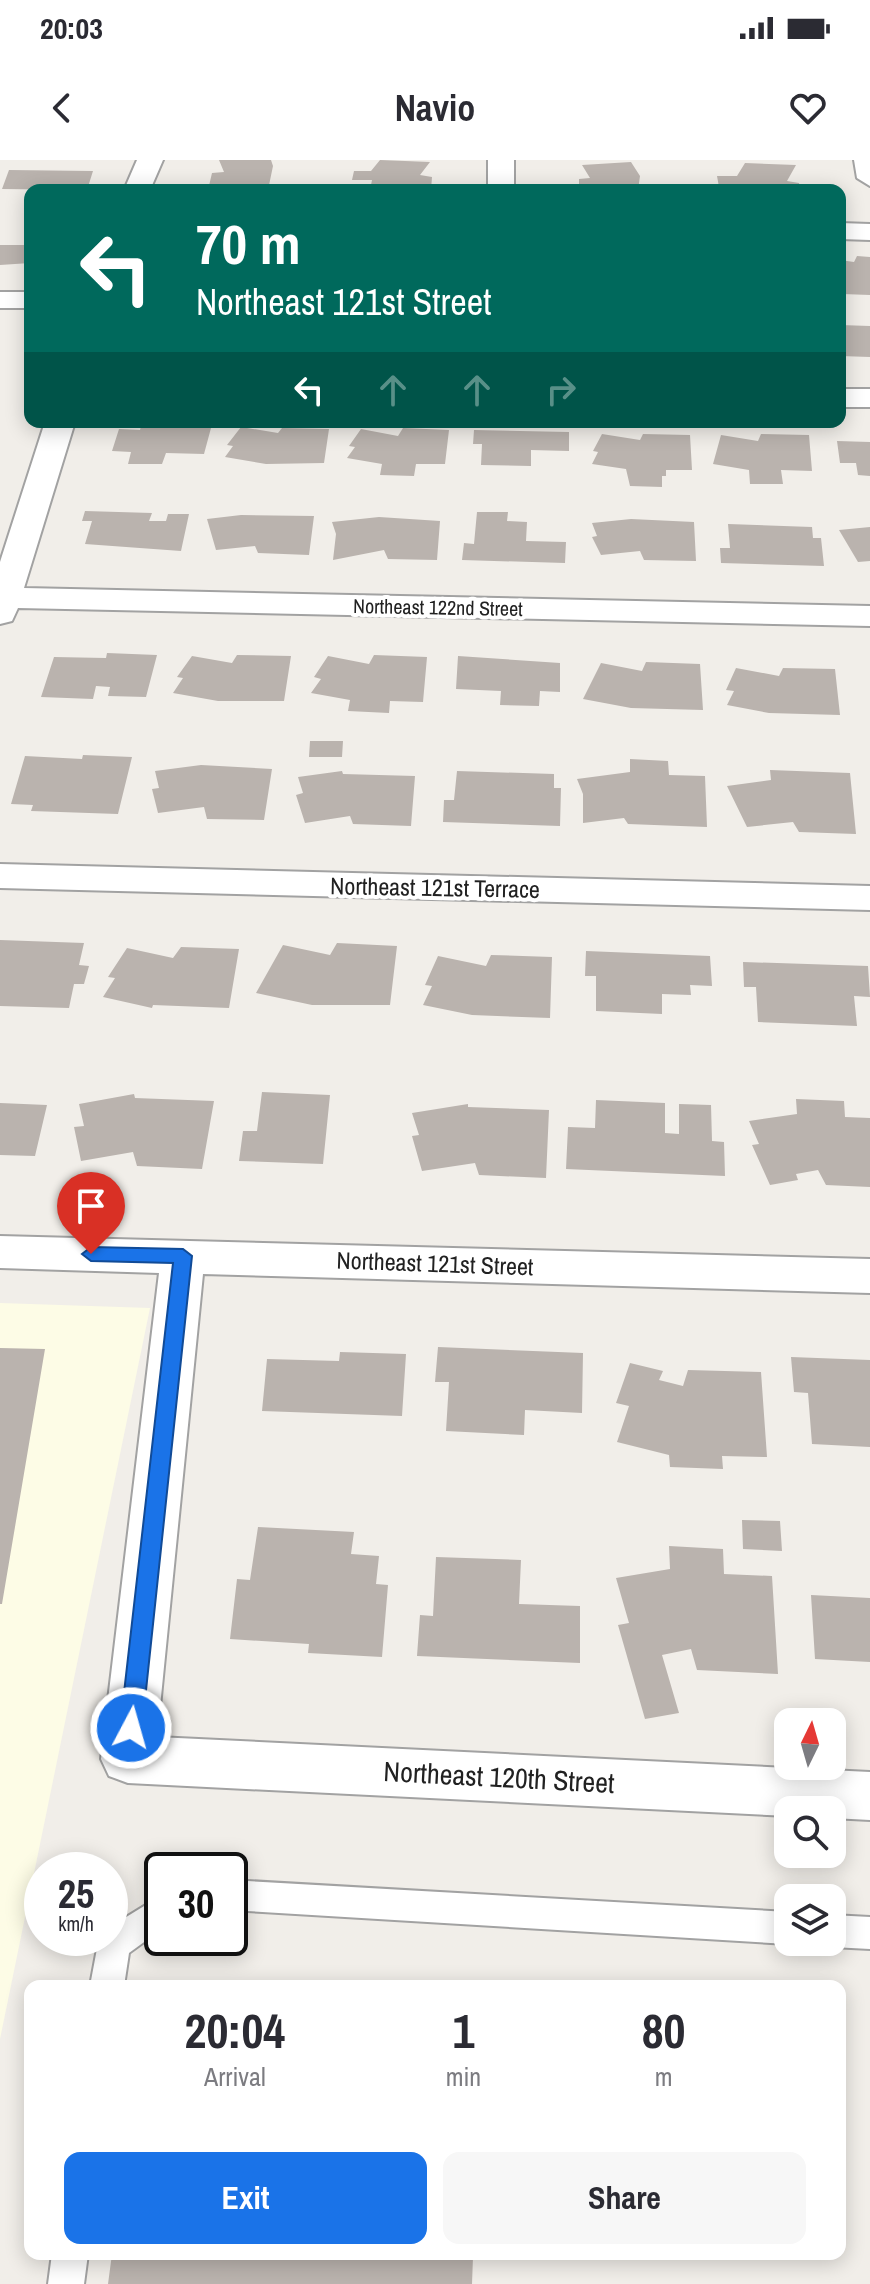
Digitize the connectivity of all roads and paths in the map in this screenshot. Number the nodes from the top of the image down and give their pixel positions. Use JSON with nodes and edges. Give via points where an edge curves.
{"nodes":[{"id":1,"x":150,"y":160,"type":"edge"},
{"id":2,"x":501,"y":160,"type":"edge"},
{"id":3,"x":867,"y":160,"type":"edge"},
{"id":4,"x":870,"y":178,"type":"edge"},
{"id":5,"x":140,"y":184,"type":"edge"},
{"id":6,"x":501,"y":184,"type":"edge"},
{"id":7,"x":846,"y":231,"type":"edge"},
{"id":8,"x":870,"y":232,"type":"edge"},
{"id":9,"x":0,"y":300,"type":"edge"},
{"id":10,"x":24,"y":300,"type":"edge"},
{"id":11,"x":846,"y":398,"type":"edge"},
{"id":12,"x":870,"y":398,"type":"edge"},
{"id":13,"x":58,"y":428,"type":"edge"},
{"id":14,"x":3,"y":606,"type":"edge"},
{"id":15,"x":870,"y":616,"type":"edge"},
{"id":16,"x":0,"y":876,"type":"edge"},
{"id":17,"x":870,"y":898,"type":"edge"},
{"id":18,"x":0,"y":1252,"type":"edge"},
{"id":19,"x":183,"y":1256,"type":"junction"},
{"id":20,"x":870,"y":1276,"type":"edge"},
{"id":21,"x":870,"y":1796,"type":"edge"},
{"id":22,"x":248,"y":1896,"type":"edge"},
{"id":23,"x":144,"y":1922,"type":"edge"},
{"id":24,"x":774,"y":1927,"type":"edge"},
{"id":25,"x":846,"y":1932,"type":"edge"},
{"id":26,"x":870,"y":1933,"type":"edge"},
{"id":27,"x":108,"y":1980,"type":"edge"},
{"id":28,"x":69,"y":2260,"type":"edge"},
{"id":29,"x":66,"y":2284,"type":"edge"}],
"edges":[{"from":1,"to":5,"type":"street"},
{"from":2,"to":6,"type":"street"},
{"from":3,"to":4,"type":"street"},
{"from":7,"to":8,"type":"street"},
{"from":9,"to":10,"type":"street"},
{"from":11,"to":12,"type":"street"},
{"from":13,"to":14,"type":"street"},
{"from":14,"to":15,"type":"street","name":"Northeast 122nd Street"},
{"from":16,"to":17,"type":"street","name":"Northeast 121st Terrace"},
{"from":18,"to":19,"type":"street","name":"Northeast 121st Street"},
{"from":19,"to":20,"type":"street","name":"Northeast 121st Street"},
{"from":19,"to":21,"type":"street","name":"Northeast 120th Street","via":[[128,1759]]},
{"from":22,"to":24,"type":"lane"},
{"from":23,"to":27,"type":"lane","via":[[113,1944]]},
{"from":25,"to":26,"type":"lane"},
{"from":28,"to":29,"type":"lane"}]}
